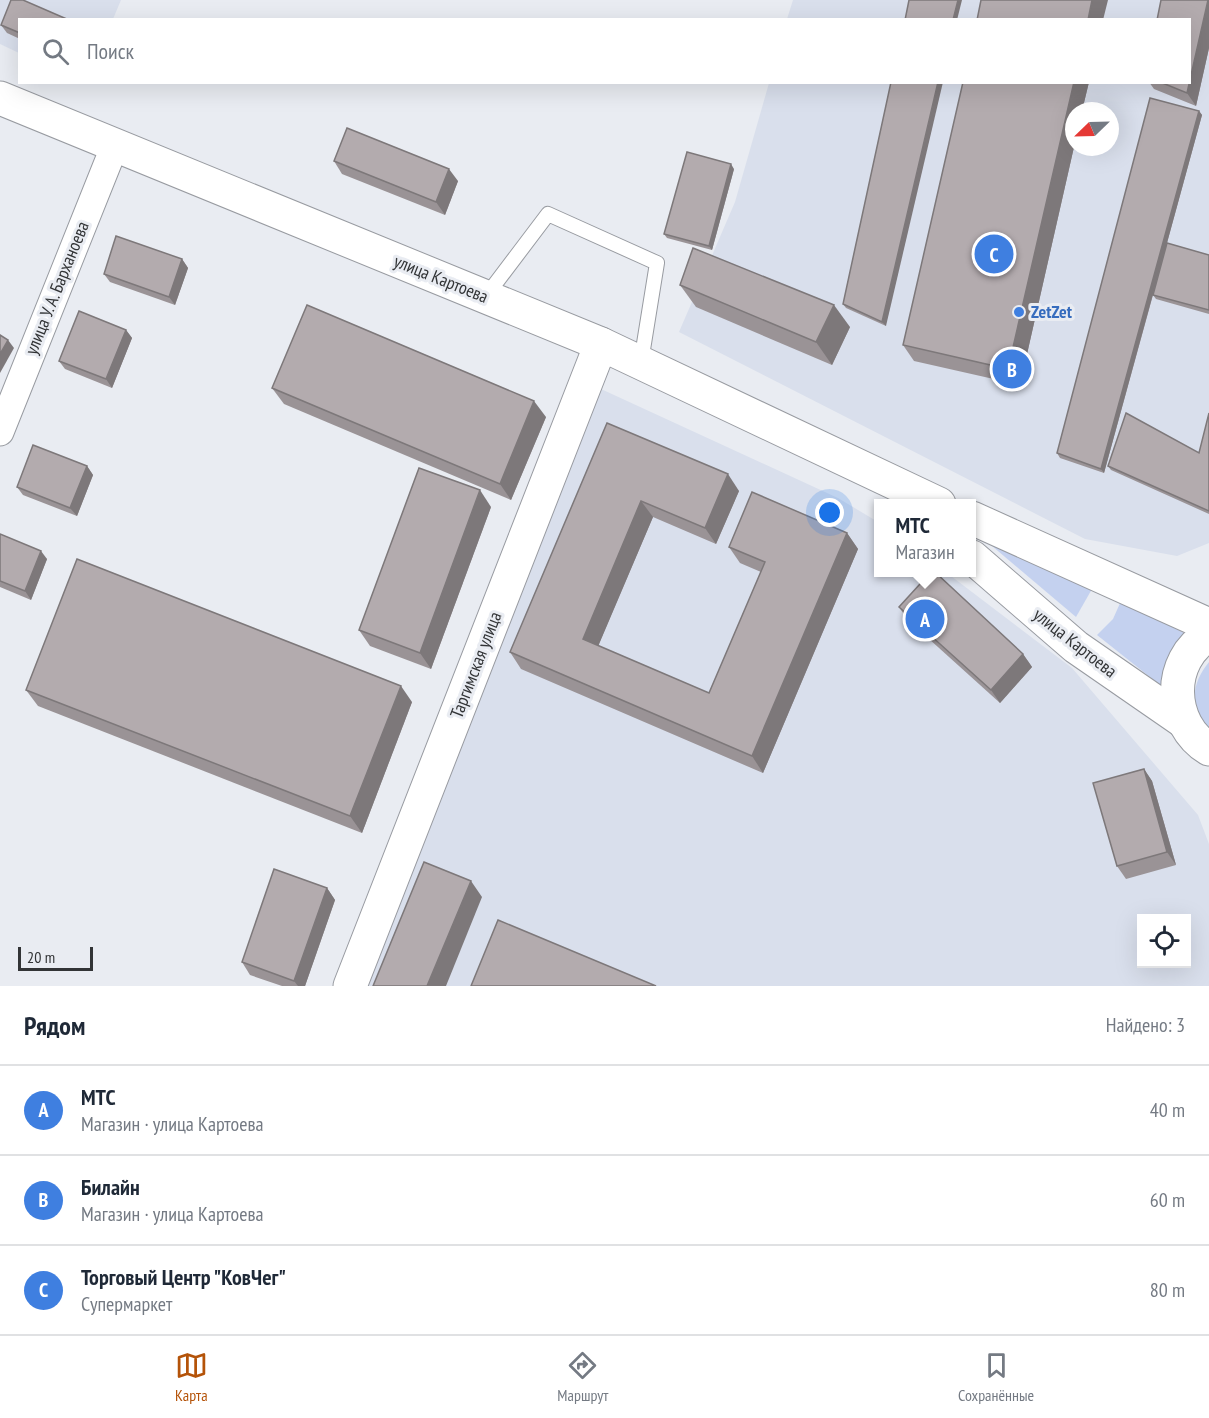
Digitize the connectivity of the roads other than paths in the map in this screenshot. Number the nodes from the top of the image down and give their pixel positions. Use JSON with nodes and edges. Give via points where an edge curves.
{"nodes":[{"id":1,"x":0,"y":98,"type":"edge"},
{"id":2,"x":115,"y":145,"type":"junction"},
{"id":3,"x":485,"y":297,"type":"junction"},
{"id":4,"x":601,"y":344,"type":"junction"},
{"id":5,"x":642,"y":362,"type":"junction"},
{"id":6,"x":0,"y":432,"type":"edge"},
{"id":7,"x":875,"y":474,"type":"junction"},
{"id":8,"x":903,"y":499,"type":"edge"},
{"id":9,"x":928,"y":499,"type":"edge"},
{"id":10,"x":976,"y":520,"type":"edge"},
{"id":11,"x":976,"y":561,"type":"edge"},
{"id":12,"x":1209,"y":625,"type":"edge"},
{"id":13,"x":1209,"y":635,"type":"edge"},
{"id":14,"x":1200,"y":744,"type":"edge"},
{"id":15,"x":350,"y":986,"type":"edge"}],
"edges":[{"from":1,"to":2,"type":"main road","name":"улица Картоева"},
{"from":2,"to":3,"type":"main road","name":"улица Картоева"},
{"from":2,"to":6,"type":"street","name":"улица У. А. Барханоева"},
{"from":3,"to":4,"type":"main road","name":"улица Картоева"},
{"from":3,"to":5,"type":"lane","via":[[548,214],[657,263]]},
{"from":4,"to":5,"type":"main road","name":"улица Картоева"},
{"from":4,"to":15,"type":"main road","name":"Таргимская улица"},
{"from":5,"to":7,"type":"main road","name":"улица Картоева"},
{"from":7,"to":8,"type":"main road","name":"улица Картоева"},
{"from":7,"to":9,"type":"main road","name":"улица Картоева"},
{"from":10,"to":12,"type":"main road"},
{"from":11,"to":14,"type":"main road","name":"улица Картоева","via":[[1076,647]]},
{"from":13,"to":14,"type":"main road","via":[[1190,652],[1177,686],[1178,704]]}]}
